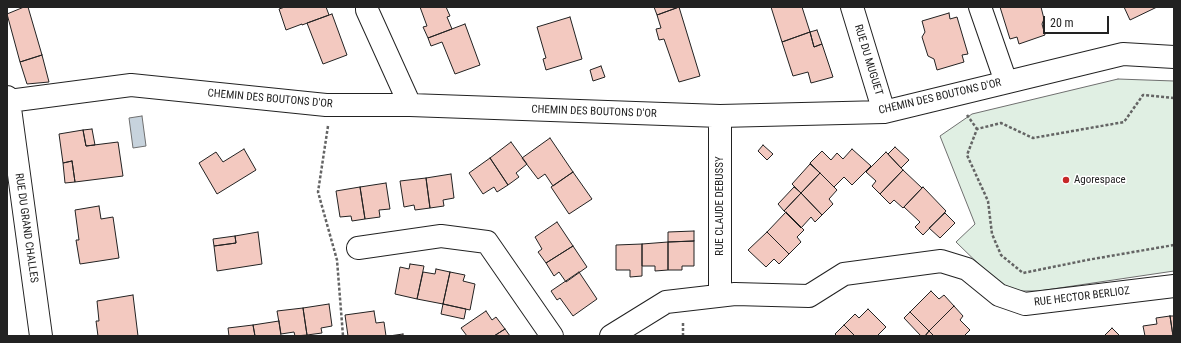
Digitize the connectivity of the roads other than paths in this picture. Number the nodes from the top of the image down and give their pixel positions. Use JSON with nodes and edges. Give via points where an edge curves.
{"nodes":[{"id":1,"x":367,"y":7,"type":"edge"},
{"id":2,"x":852,"y":7,"type":"edge"},
{"id":3,"x":980,"y":7,"type":"edge"},
{"id":4,"x":1174,"y":57,"type":"edge"},
{"id":5,"x":1006,"y":82,"type":"junction"},
{"id":6,"x":8,"y":99,"type":"edge"},
{"id":7,"x":410,"y":105,"type":"junction"},
{"id":8,"x":884,"y":112,"type":"junction"},
{"id":9,"x":720,"y":116,"type":"junction"},
{"id":10,"x":358,"y":248,"type":"dead end"},
{"id":11,"x":1174,"y":286,"type":"edge"},
{"id":12,"x":720,"y":295,"type":"junction"},
{"id":13,"x":40,"y":336,"type":"edge"},
{"id":14,"x":552,"y":336,"type":"edge"},
{"id":15,"x":611,"y":336,"type":"edge"}],
"edges":[{"from":1,"to":7,"type":"street"},
{"from":2,"to":8,"type":"street","name":"RUE DU MUGUET"},
{"from":3,"to":5,"type":"street"},
{"from":4,"to":5,"type":"street","name":"CHEMIN DES BOUTONS D'OR","via":[[1123,54]]},
{"from":5,"to":8,"type":"street","name":"CHEMIN DES BOUTONS D'OR"},
{"from":6,"to":7,"type":"street","name":"CHEMIN DES BOUTONS D'OR","via":[[131,85],[331,105]]},
{"from":6,"to":13,"type":"street","name":"RUE DU GRAND CHALLES"},
{"from":7,"to":9,"type":"street","name":"CHEMIN DES BOUTONS D'OR"},
{"from":8,"to":9,"type":"street","name":"CHEMIN DES BOUTONS D'OR"},
{"from":9,"to":12,"type":"street","name":"RUE CLAUDE DEBUSSY"},
{"from":10,"to":14,"type":"street","via":[[441,236],[487,242]]},
{"from":11,"to":12,"type":"street","name":"RUE HECTOR BERLIOZ","via":[[1025,304],[999,295],[968,269],[941,261],[844,274],[809,296]]},
{"from":12,"to":15,"type":"street","name":"RUE HECTOR BERLIOZ","via":[[666,302]]}]}
